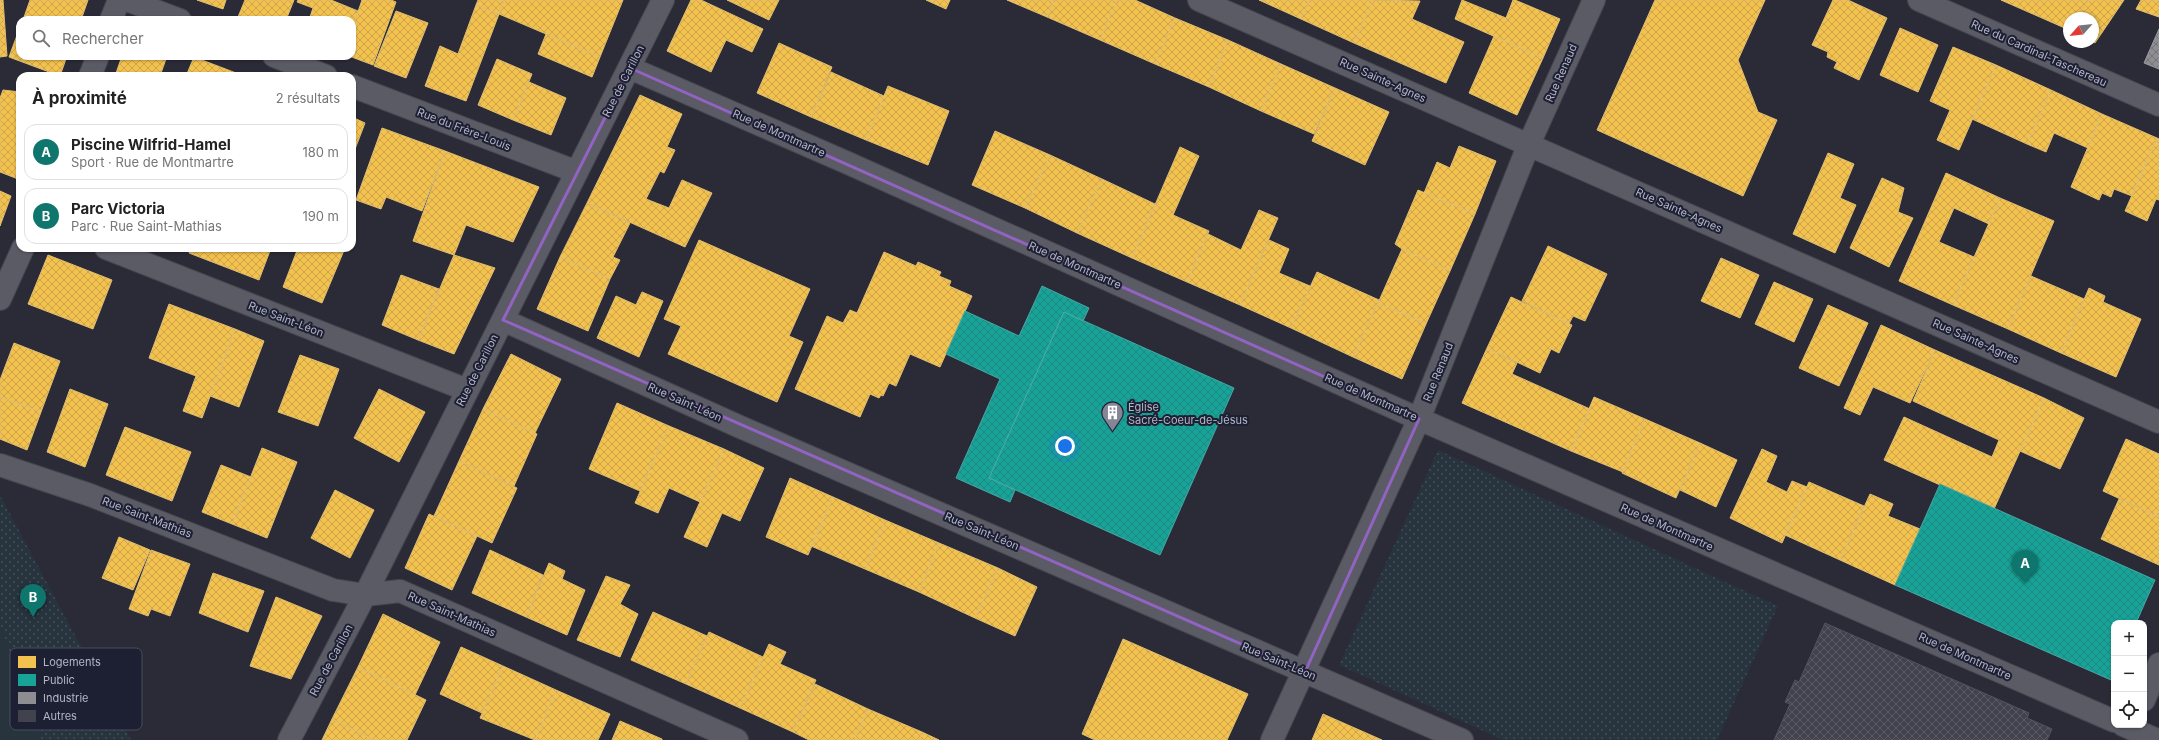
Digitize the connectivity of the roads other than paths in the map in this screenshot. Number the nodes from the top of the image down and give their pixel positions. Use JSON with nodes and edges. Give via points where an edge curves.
{"nodes":[{"id":1,"x":119,"y":0,"type":"edge"},
{"id":2,"x":127,"y":0,"type":"edge"},
{"id":3,"x":663,"y":0,"type":"edge"},
{"id":4,"x":1199,"y":0,"type":"edge"},
{"id":5,"x":1594,"y":0,"type":"edge"},
{"id":6,"x":1919,"y":0,"type":"edge"},
{"id":7,"x":113,"y":16,"type":"edge"},
{"id":8,"x":169,"y":16,"type":"edge"},
{"id":9,"x":96,"y":60,"type":"edge"},
{"id":10,"x":284,"y":60,"type":"edge"},
{"id":11,"x":630,"y":68,"type":"junction"},
{"id":12,"x":92,"y":72,"type":"edge"},
{"id":13,"x":316,"y":72,"type":"edge"},
{"id":14,"x":356,"y":88,"type":"edge"},
{"id":15,"x":2159,"y":105,"type":"edge"},
{"id":16,"x":1529,"y":144,"type":"junction"},
{"id":17,"x":577,"y":172,"type":"junction"},
{"id":18,"x":20,"y":252,"type":"edge"},
{"id":19,"x":116,"y":252,"type":"edge"},
{"id":20,"x":0,"y":299,"type":"edge"},
{"id":21,"x":503,"y":320,"type":"junction"},
{"id":22,"x":467,"y":390,"type":"junction"},
{"id":23,"x":1419,"y":419,"type":"junction"},
{"id":24,"x":2159,"y":422,"type":"edge"},
{"id":25,"x":0,"y":465,"type":"edge"},
{"id":26,"x":365,"y":595,"type":"junction"},
{"id":27,"x":2159,"y":664,"type":"edge"},
{"id":28,"x":1304,"y":672,"type":"junction"},
{"id":29,"x":2147,"y":693,"type":"edge"},
{"id":30,"x":2111,"y":721,"type":"edge"},
{"id":31,"x":2126,"y":728,"type":"edge"},
{"id":32,"x":289,"y":740,"type":"edge"},
{"id":33,"x":737,"y":740,"type":"edge"},
{"id":34,"x":1272,"y":740,"type":"edge"},
{"id":35,"x":1462,"y":740,"type":"edge"},
{"id":36,"x":2157,"y":740,"type":"edge"}],
"edges":[{"from":1,"to":7,"type":"street"},
{"from":2,"to":8,"type":"street"},
{"from":3,"to":11,"type":"street","name":"Rue de Carillon"},
{"from":4,"to":16,"type":"street","name":"Rue Sainte-Agnes"},
{"from":5,"to":16,"type":"street","name":"Rue Renaud"},
{"from":6,"to":15,"type":"street","name":"Rue du Cardinal-Taschereau"},
{"from":9,"to":12,"type":"street"},
{"from":10,"to":13,"type":"street"},
{"from":11,"to":17,"type":"street","name":"Rue de Carillon"},
{"from":11,"to":23,"type":"street","name":"Rue de Montmartre"},
{"from":14,"to":17,"type":"street","name":"Rue du Frère-Louis"},
{"from":16,"to":23,"type":"street","name":"Rue Renaud"},
{"from":16,"to":24,"type":"street","name":"Rue Sainte-Agnes"},
{"from":17,"to":21,"type":"street","name":"Rue de Carillon"},
{"from":18,"to":20,"type":"street"},
{"from":19,"to":22,"type":"street","name":"Rue Saint-Léon"},
{"from":21,"to":22,"type":"street","name":"Rue de Carillon"},
{"from":21,"to":28,"type":"street","name":"Rue Saint-Léon","via":[[738,426]]},
{"from":22,"to":26,"type":"street","name":"Rue de Carillon"},
{"from":23,"to":28,"type":"street","name":"Rue Renaud"},
{"from":23,"to":30,"type":"street","name":"Rue de Montmartre"},
{"from":25,"to":26,"type":"street","name":"Rue Saint-Mathias","via":[[90,495],[332,590]]},
{"from":26,"to":32,"type":"street","name":"Rue de Carillon"},
{"from":26,"to":33,"type":"street","name":"Rue Saint-Mathias","via":[[400,591]]},
{"from":27,"to":29,"type":"street"},
{"from":28,"to":34,"type":"street","name":"Rue Renaud"},
{"from":28,"to":35,"type":"street","name":"Rue Saint-Léon"},
{"from":31,"to":36,"type":"street","name":"Rue de Montmartre"}]}
